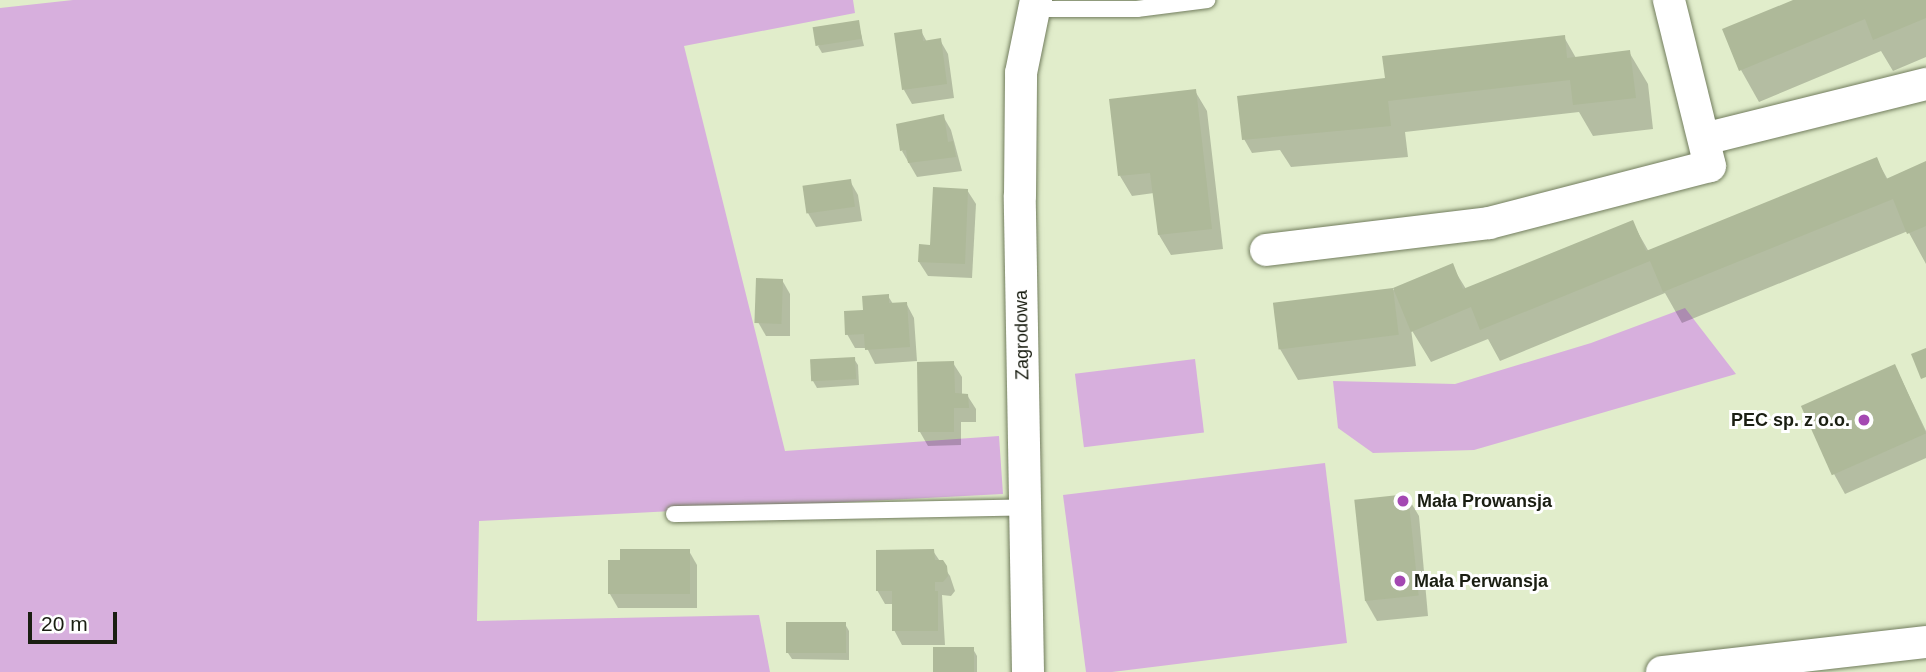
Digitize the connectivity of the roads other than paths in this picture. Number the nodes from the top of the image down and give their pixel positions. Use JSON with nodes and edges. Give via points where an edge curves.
{"nodes":[{"id":1,"x":1207,"y":0,"type":"edge"},
{"id":2,"x":1669,"y":0,"type":"edge"},
{"id":3,"x":1034,"y":5,"type":"edge"},
{"id":4,"x":1926,"y":84,"type":"edge"},
{"id":5,"x":1704,"y":139,"type":"junction"},
{"id":6,"x":1266,"y":250,"type":"dead end"},
{"id":7,"x":1024,"y":507,"type":"junction"},
{"id":8,"x":674,"y":514,"type":"dead end"},
{"id":9,"x":1926,"y":642,"type":"edge"},
{"id":10,"x":1028,"y":672,"type":"edge"},
{"id":11,"x":1662,"y":672,"type":"edge"}],
"edges":[{"from":1,"to":3,"type":"lane","via":[[1136,9]]},
{"from":2,"to":5,"type":"street"},
{"from":3,"to":7,"type":"street","name":"Zagrodowa","via":[[1021,72]]},
{"from":4,"to":5,"type":"street"},
{"from":5,"to":6,"type":"street","via":[[1710,166],[1489,223]]},
{"from":7,"to":8,"type":"lane"},
{"from":7,"to":10,"type":"street","name":"Zagrodowa"},
{"from":9,"to":11,"type":"street"}]}
